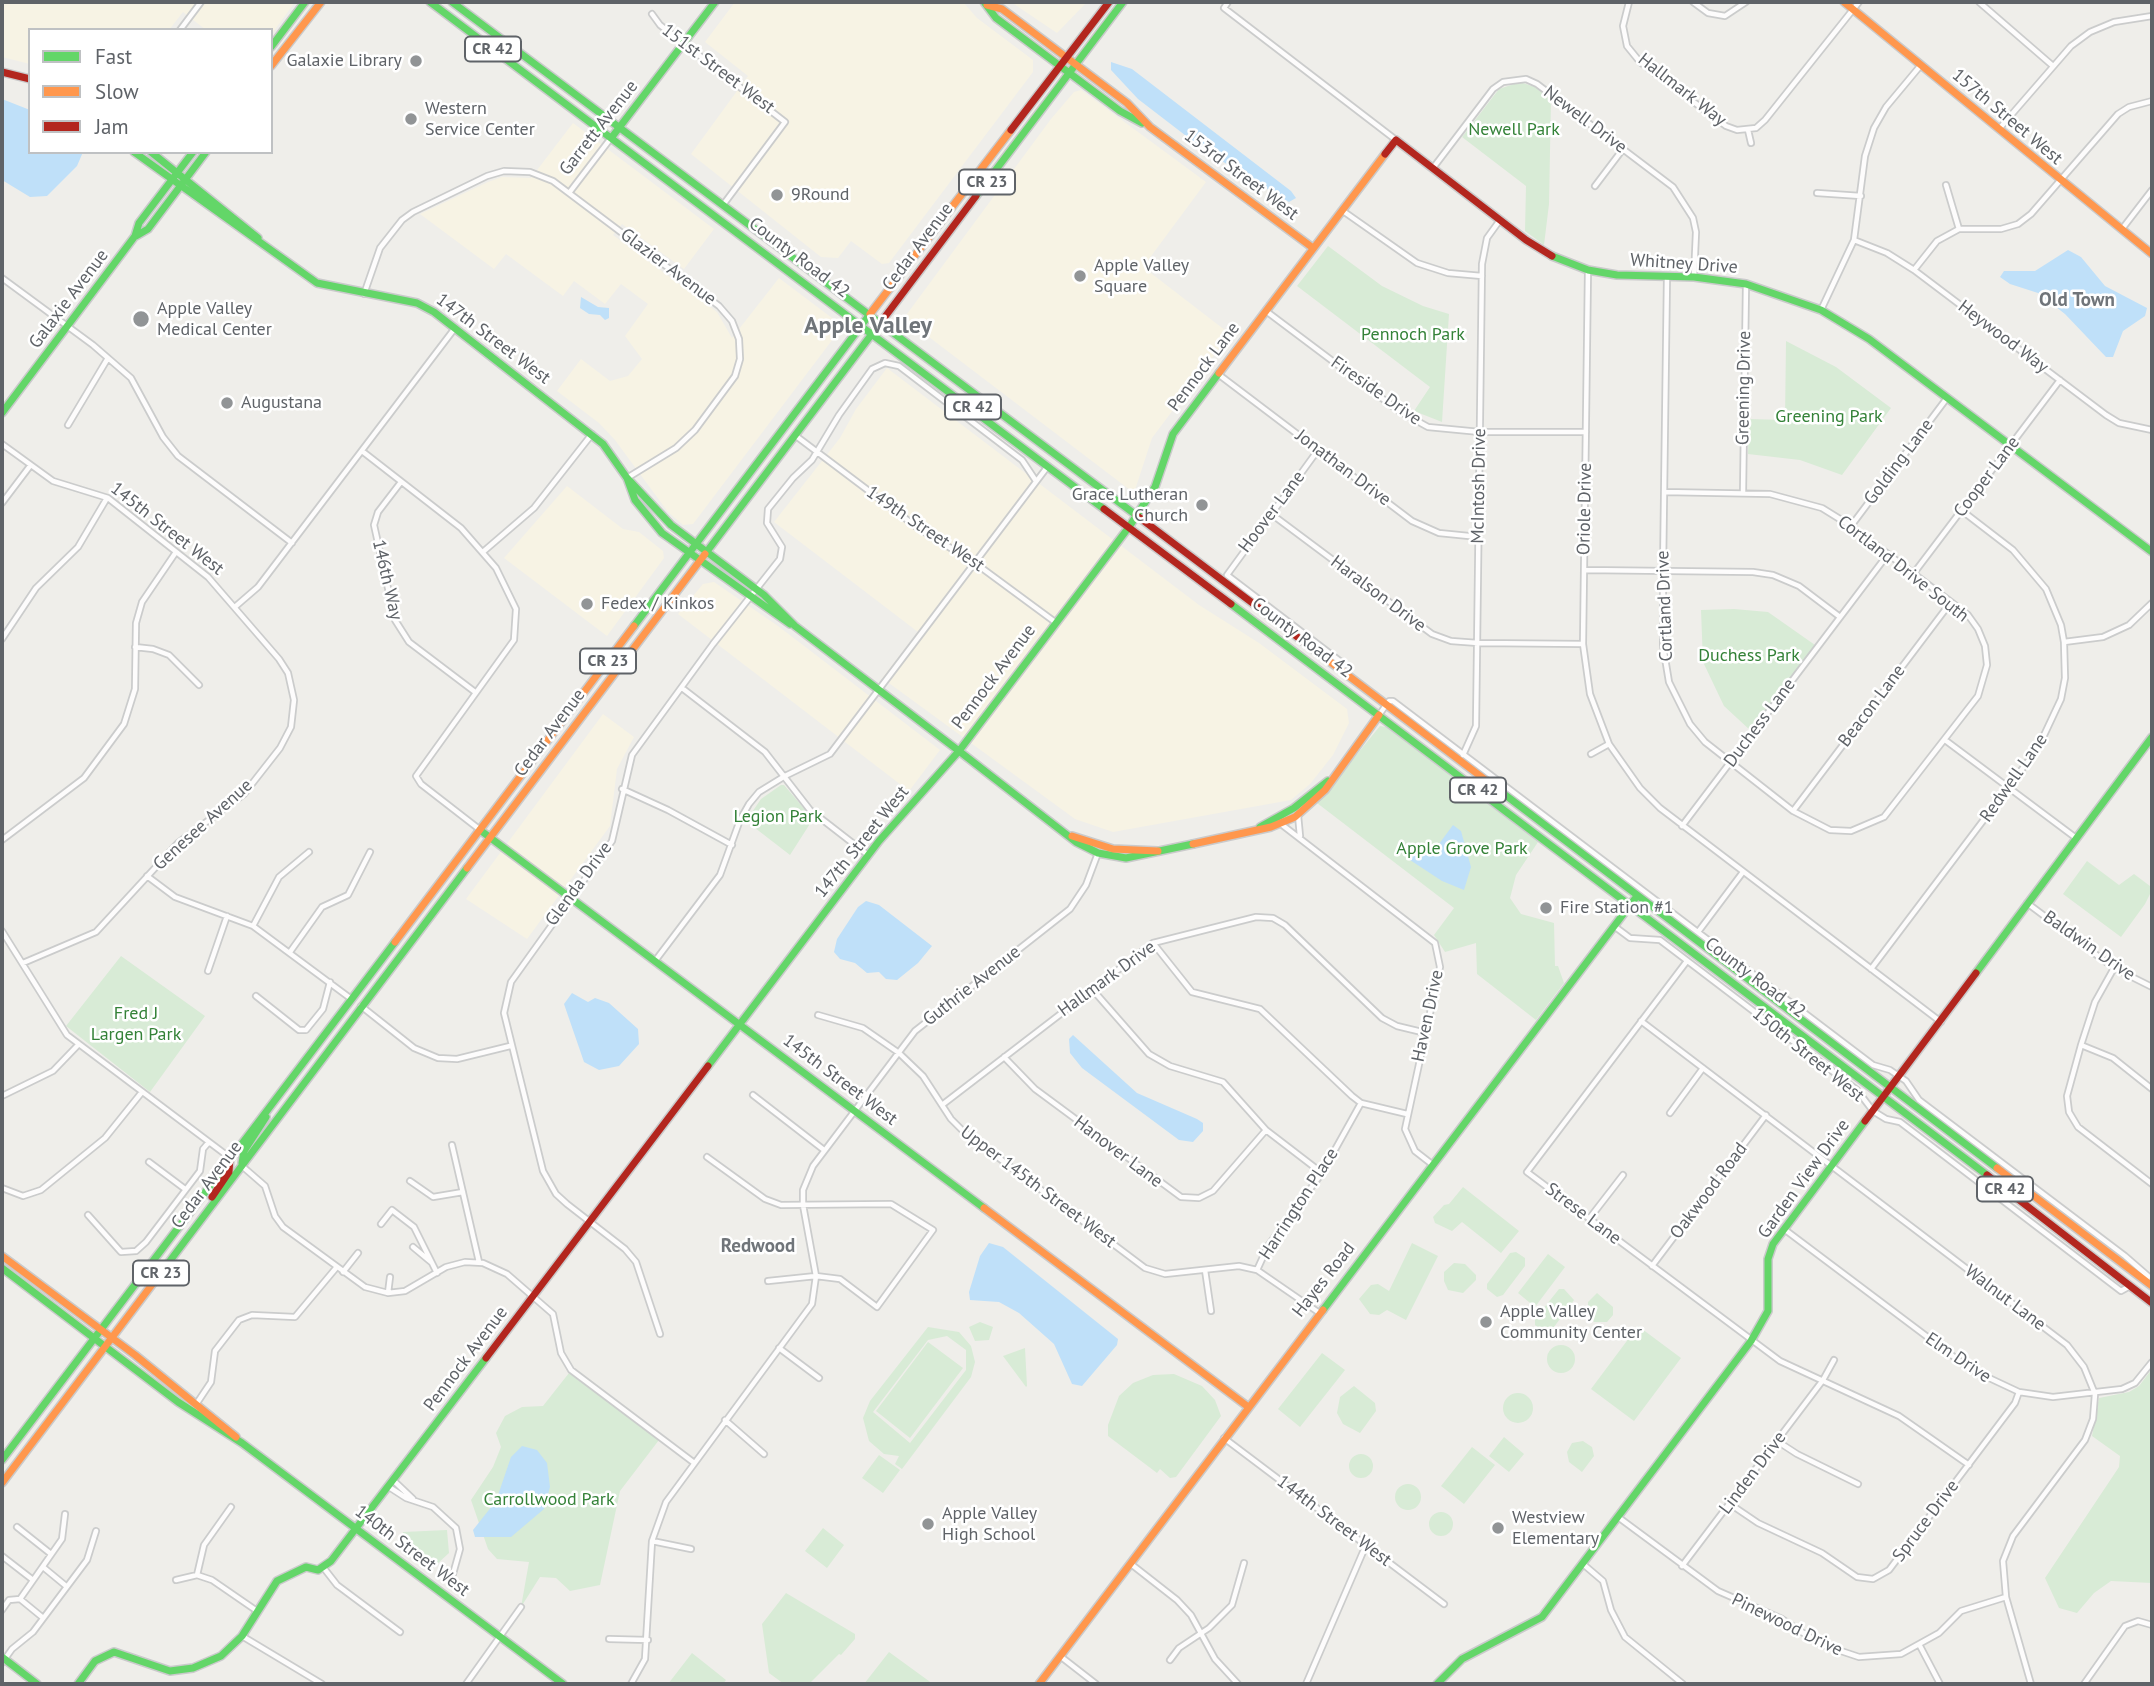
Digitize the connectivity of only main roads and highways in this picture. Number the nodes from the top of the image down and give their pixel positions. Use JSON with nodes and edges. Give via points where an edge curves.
{"nodes":[{"id":1,"x":305,"y":2,"type":"edge"},
{"id":2,"x":321,"y":2,"type":"edge"},
{"id":3,"x":430,"y":2,"type":"edge"},
{"id":4,"x":452,"y":2,"type":"edge"},
{"id":5,"x":716,"y":2,"type":"edge"},
{"id":6,"x":1109,"y":2,"type":"edge"},
{"id":7,"x":1123,"y":2,"type":"edge"},
{"id":8,"x":1844,"y":2,"type":"edge"},
{"id":9,"x":986,"y":3,"type":"edge"},
{"id":10,"x":273,"y":44,"type":"edge"},
{"id":11,"x":1067,"y":58,"type":"junction"},
{"id":12,"x":273,"y":63,"type":"edge"},
{"id":13,"x":1075,"y":64,"type":"junction"},
{"id":14,"x":1060,"y":66,"type":"junction"},
{"id":15,"x":2,"y":72,"type":"edge"},
{"id":16,"x":1069,"y":72,"type":"junction"},
{"id":17,"x":28,"y":78,"type":"edge"},
{"id":18,"x":1150,"y":127,"type":"junction"},
{"id":19,"x":619,"y":128,"type":"junction"},
{"id":20,"x":612,"y":137,"type":"junction"},
{"id":21,"x":1396,"y":139,"type":"joint"},
{"id":22,"x":137,"y":154,"type":"edge"},
{"id":23,"x":154,"y":154,"type":"edge"},
{"id":24,"x":192,"y":154,"type":"edge"},
{"id":25,"x":204,"y":154,"type":"edge"},
{"id":26,"x":178,"y":172,"type":"junction"},
{"id":27,"x":186,"y":178,"type":"junction"},
{"id":28,"x":172,"y":180,"type":"junction"},
{"id":29,"x":180,"y":186,"type":"junction"},
{"id":30,"x":135,"y":236,"type":"junction"},
{"id":31,"x":1313,"y":248,"type":"junction"},
{"id":32,"x":275,"y":254,"type":"junction"},
{"id":33,"x":2152,"y":254,"type":"edge"},
{"id":34,"x":870,"y":314,"type":"junction"},
{"id":35,"x":881,"y":322,"type":"junction"},
{"id":36,"x":862,"y":324,"type":"junction"},
{"id":37,"x":873,"y":333,"type":"junction"},
{"id":38,"x":2,"y":413,"type":"edge"},
{"id":39,"x":627,"y":478,"type":"junction"},
{"id":40,"x":1136,"y":517,"type":"junction"},
{"id":41,"x":1129,"y":527,"type":"junction"},
{"id":42,"x":698,"y":544,"type":"junction"},
{"id":43,"x":708,"y":552,"type":"junction"},
{"id":44,"x":2152,"y":552,"type":"edge"},
{"id":45,"x":690,"y":554,"type":"junction"},
{"id":46,"x":701,"y":562,"type":"junction"},
{"id":47,"x":1055,"y":622,"type":"joint"},
{"id":48,"x":795,"y":626,"type":"junction"},
{"id":49,"x":1379,"y":716,"type":"junction"},
{"id":50,"x":2152,"y":737,"type":"edge"},
{"id":51,"x":959,"y":751,"type":"junction"},
{"id":52,"x":1329,"y":781,"type":"junction"},
{"id":53,"x":1285,"y":819,"type":"junction"},
{"id":54,"x":480,"y":830,"type":"junction"},
{"id":55,"x":1072,"y":836,"type":"junction"},
{"id":56,"x":491,"y":838,"type":"junction"},
{"id":57,"x":1158,"y":851,"type":"junction"},
{"id":58,"x":1637,"y":896,"type":"junction"},
{"id":59,"x":1630,"y":904,"type":"junction"},
{"id":60,"x":817,"y":922,"type":"joint"},
{"id":61,"x":739,"y":1024,"type":"junction"},
{"id":62,"x":1891,"y":1087,"type":"junction"},
{"id":63,"x":1885,"y":1096,"type":"junction"},
{"id":64,"x":275,"y":1098,"type":"junction"},
{"id":65,"x":230,"y":1158,"type":"junction"},
{"id":66,"x":242,"y":1166,"type":"junction"},
{"id":67,"x":206,"y":1213,"type":"junction"},
{"id":68,"x":2,"y":1256,"type":"edge"},
{"id":69,"x":2,"y":1268,"type":"edge"},
{"id":70,"x":2150,"y":1284,"type":"edge"},
{"id":71,"x":2152,"y":1303,"type":"edge"},
{"id":72,"x":100,"y":1328,"type":"junction"},
{"id":73,"x":111,"y":1337,"type":"junction"},
{"id":74,"x":93,"y":1338,"type":"junction"},
{"id":75,"x":105,"y":1346,"type":"junction"},
{"id":76,"x":1247,"y":1406,"type":"junction"},
{"id":77,"x":242,"y":1443,"type":"junction"},
{"id":78,"x":2,"y":1460,"type":"edge"},
{"id":79,"x":2,"y":1483,"type":"edge"},
{"id":80,"x":357,"y":1530,"type":"junction"},
{"id":81,"x":3,"y":1660,"type":"edge"},
{"id":82,"x":37,"y":1684,"type":"edge"},
{"id":83,"x":78,"y":1684,"type":"edge"},
{"id":84,"x":564,"y":1684,"type":"edge"},
{"id":85,"x":1039,"y":1684,"type":"edge"},
{"id":86,"x":1437,"y":1684,"type":"edge"}],
"edges":[{"from":1,"to":10,"type":"main road"},
{"from":2,"to":12,"type":"main road"},
{"from":3,"to":20,"type":"main road","name":"County Road 42","number":"CR 42"},
{"from":4,"to":19,"type":"main road","name":"County Road 42","number":"CR 42"},
{"from":5,"to":19,"type":"main road","name":"Garrett Avenue"},
{"from":6,"to":11,"type":"main road","name":"Cedar Avenue","number":"CR 23"},
{"from":7,"to":13,"type":"main road","name":"Cedar Avenue","number":"CR 23"},
{"from":8,"to":33,"type":"main road","name":"157th Street West"},
{"from":9,"to":11,"type":"main road","name":"153rd Street West","via":[[1002,9]]},
{"from":9,"to":14,"type":"main road","name":"153rd Street West","via":[[996,18]]},
{"from":11,"to":13,"type":"main road","name":"153rd Street West"},
{"from":11,"to":14,"type":"main road","name":"Cedar Avenue","number":"CR 23"},
{"from":13,"to":16,"type":"main road","name":"Cedar Avenue","number":"CR 23"},
{"from":13,"to":18,"type":"main road","name":"153rd Street West","via":[[1127,103]]},
{"from":14,"to":16,"type":"main road","name":"153rd Street West"},
{"from":14,"to":34,"type":"main road","name":"Cedar Avenue","number":"CR 23"},
{"from":15,"to":17,"type":"main road"},
{"from":16,"to":18,"type":"main road","name":"153rd Street West","via":[[1120,111]]},
{"from":16,"to":35,"type":"main road","name":"Cedar Avenue","number":"CR 23"},
{"from":18,"to":31,"type":"main road","name":"153rd Street West"},
{"from":19,"to":20,"type":"main road","name":"Garrett Avenue"},
{"from":19,"to":34,"type":"main road","name":"County Road 42","number":"CR 42"},
{"from":20,"to":36,"type":"main road","name":"County Road 42","number":"CR 42"},
{"from":21,"to":31,"type":"main road","name":"Pennock Lane"},
{"from":21,"to":44,"type":"main road","name":"Whitney Drive","via":[[1555,258],[1588,270],[1746,284],[1821,310],[1869,339]]},
{"from":22,"to":28,"type":"main road","name":"147th Street West"},
{"from":23,"to":26,"type":"main road","name":"147th Street West"},
{"from":24,"to":26,"type":"main road","name":"Galaxie Avenue"},
{"from":25,"to":27,"type":"main road","name":"Galaxie Avenue"},
{"from":26,"to":27,"type":"main road","name":"147th Street West"},
{"from":26,"to":28,"type":"main road","name":"Galaxie Avenue"},
{"from":27,"to":29,"type":"main road","name":"Galaxie Avenue"},
{"from":27,"to":32,"type":"main road","name":"147th Street West"},
{"from":28,"to":29,"type":"main road","name":"147th Street West"},
{"from":28,"to":30,"type":"main road","name":"Galaxie Avenue","via":[[139,223]]},
{"from":29,"to":30,"type":"main road","name":"Galaxie Avenue","via":[[148,229]]},
{"from":29,"to":32,"type":"main road","name":"147th Street West"},
{"from":30,"to":38,"type":"main road","name":"Galaxie Avenue"},
{"from":31,"to":40,"type":"main road","name":"Pennock Lane","via":[[1173,434],[1159,479]]},
{"from":32,"to":39,"type":"main road","name":"147th Street West","via":[[322,285],[417,303],[592,434]]},
{"from":34,"to":35,"type":"main road","name":"County Road 42","number":"CR 42"},
{"from":34,"to":36,"type":"main road","name":"Cedar Avenue","number":"CR 23"},
{"from":35,"to":37,"type":"main road","name":"Cedar Avenue","number":"CR 23"},
{"from":35,"to":40,"type":"main road","name":"County Road 42","number":"CR 42"},
{"from":36,"to":37,"type":"main road","name":"County Road 42","number":"CR 42"},
{"from":36,"to":42,"type":"main road","name":"Cedar Avenue","number":"CR 23"},
{"from":37,"to":41,"type":"main road","name":"County Road 42","number":"CR 42"},
{"from":37,"to":43,"type":"main road","name":"Cedar Avenue","number":"CR 23"},
{"from":39,"to":42,"type":"main road","name":"147th Street West","via":[[665,520]]},
{"from":39,"to":45,"type":"main road","name":"147th Street West","via":[[635,500],[653,523]]},
{"from":40,"to":41,"type":"main road","name":"Pennock Lane"},
{"from":40,"to":58,"type":"main road","name":"County Road 42","number":"CR 42"},
{"from":41,"to":47,"type":"main road","name":"Pennock Lane"},
{"from":41,"to":49,"type":"main road","name":"County Road 42","number":"CR 42"},
{"from":42,"to":43,"type":"main road","name":"147th Street West"},
{"from":42,"to":45,"type":"main road","name":"Cedar Avenue","number":"CR 23"},
{"from":43,"to":46,"type":"main road","name":"Cedar Avenue","number":"CR 23"},
{"from":43,"to":48,"type":"main road","name":"147th Street West"},
{"from":45,"to":46,"type":"main road","name":"147th Street West"},
{"from":45,"to":54,"type":"main road","name":"Cedar Avenue","number":"CR 23"},
{"from":46,"to":48,"type":"main road","name":"147th Street West"},
{"from":46,"to":56,"type":"main road","name":"Cedar Avenue","number":"CR 23"},
{"from":47,"to":51,"type":"main road","name":"Pennock Avenue"},
{"from":48,"to":51,"type":"main road","name":"147th Street West"},
{"from":49,"to":52,"type":"main road","name":"147th Street West"},
{"from":49,"to":59,"type":"main road","name":"County Road 42","number":"CR 42"},
{"from":50,"to":62,"type":"main road","name":"Garden View Drive"},
{"from":51,"to":55,"type":"main road","name":"147th Street West"},
{"from":51,"to":60,"type":"main road","name":"147th Street West","via":[[900,815]]},
{"from":52,"to":53,"type":"main road","name":"147th Street West"},
{"from":52,"to":53,"type":"main road","name":"147th Street West","via":[[1317,800]]},
{"from":53,"to":57,"type":"main road","name":"147th Street West"},
{"from":54,"to":56,"type":"main road","name":"145th Street West"},
{"from":54,"to":64,"type":"main road","name":"Cedar Avenue","number":"CR 23"},
{"from":55,"to":57,"type":"main road","name":"147th Street West","via":[[1113,849]]},
{"from":55,"to":57,"type":"main road","name":"147th Street West","via":[[1098,853],[1126,858]]},
{"from":56,"to":61,"type":"main road","name":"145th Street West"},
{"from":56,"to":66,"type":"main road","name":"Cedar Avenue","number":"CR 23"},
{"from":58,"to":59,"type":"main road","name":"Hayes Road"},
{"from":58,"to":62,"type":"main road","name":"County Road 42","number":"CR 42","via":[[1695,935]]},
{"from":59,"to":63,"type":"main road","name":"County Road 42","number":"CR 42"},
{"from":59,"to":76,"type":"main road","name":"Hayes Road"},
{"from":60,"to":61,"type":"main road","name":"Pennock Avenue"},
{"from":61,"to":76,"type":"main road","name":"145th Street West"},
{"from":61,"to":80,"type":"main road","name":"Pennock Avenue"},
{"from":62,"to":63,"type":"main road","name":"Garden View Drive"},
{"from":62,"to":70,"type":"main road","name":"County Road 42","number":"CR 42"},
{"from":63,"to":71,"type":"main road","name":"County Road 42","number":"CR 42"},
{"from":63,"to":86,"type":"main road","name":"Garden View Drive","via":[[1773,1244],[1768,1259],[1768,1311],[1751,1342],[1583,1564],[1542,1617],[1469,1654]]},
{"from":64,"to":65,"type":"main road","name":"Cedar Avenue","number":"CR 23"},
{"from":64,"to":66,"type":"main road","via":[[244,1151]]},
{"from":65,"to":67,"type":"main road","via":[[229,1172]]},
{"from":65,"to":72,"type":"main road","name":"Cedar Avenue","number":"CR 23"},
{"from":66,"to":67,"type":"main road","name":"Cedar Avenue","number":"CR 23"},
{"from":67,"to":73,"type":"main road","name":"Cedar Avenue","number":"CR 23"},
{"from":68,"to":72,"type":"main road","name":"140th Street West"},
{"from":69,"to":74,"type":"main road","name":"140th Street West"},
{"from":72,"to":73,"type":"main road","name":"140th Street West"},
{"from":72,"to":74,"type":"main road","name":"Cedar Avenue","number":"CR 23"},
{"from":73,"to":75,"type":"main road","name":"Cedar Avenue","number":"CR 23"},
{"from":73,"to":77,"type":"main road","name":"140th Street West"},
{"from":74,"to":75,"type":"main road","name":"140th Street West"},
{"from":74,"to":78,"type":"main road","name":"Cedar Avenue","number":"CR 23"},
{"from":75,"to":77,"type":"main road","name":"140th Street West","via":[[178,1402]]},
{"from":75,"to":79,"type":"main road","name":"Cedar Avenue","number":"CR 23"},
{"from":76,"to":85,"type":"main road","name":"Hayes Road"},
{"from":77,"to":80,"type":"main road","name":"140th Street West"},
{"from":80,"to":83,"type":"main road","name":"Pennock Avenue","via":[[331,1562],[318,1570],[306,1567],[277,1581],[242,1636],[221,1656],[181,1671],[158,1669],[123,1652],[106,1654]]},
{"from":80,"to":84,"type":"main road","name":"140th Street West"},
{"from":81,"to":82,"type":"main road"}]}
